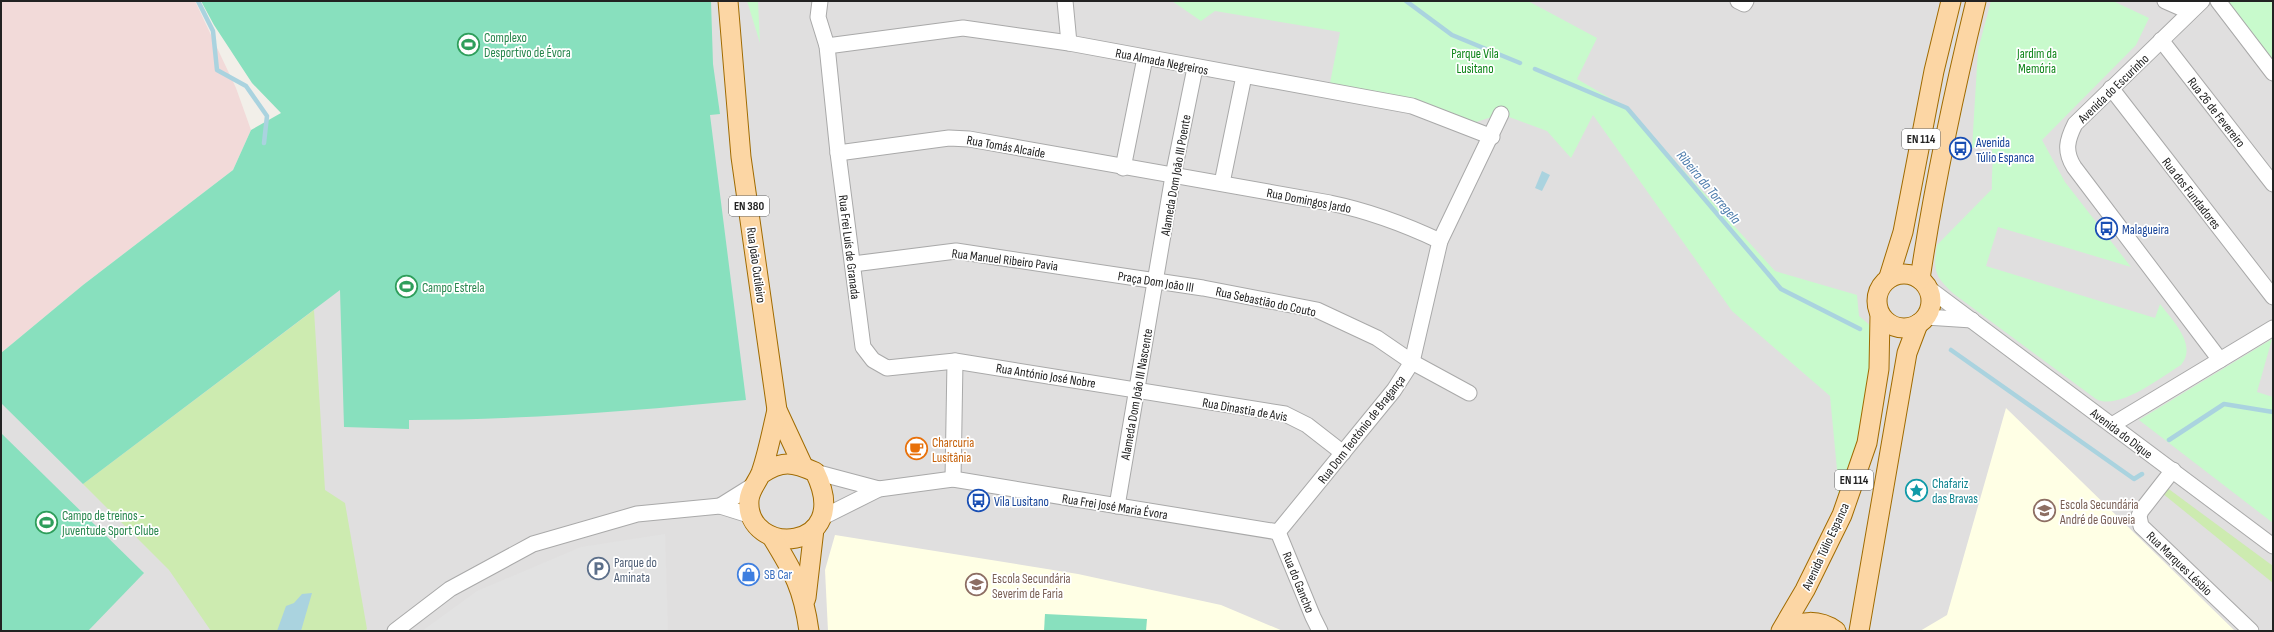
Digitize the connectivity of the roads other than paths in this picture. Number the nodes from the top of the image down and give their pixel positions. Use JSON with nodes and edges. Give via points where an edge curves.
{"nodes":[{"id":1,"x":728,"y":1,"type":"edge"},
{"id":2,"x":820,"y":1,"type":"edge"},
{"id":3,"x":1065,"y":1,"type":"edge"},
{"id":4,"x":1952,"y":1,"type":"edge"},
{"id":5,"x":1976,"y":1,"type":"edge"},
{"id":6,"x":2165,"y":1,"type":"edge"},
{"id":7,"x":2202,"y":1,"type":"edge"},
{"id":8,"x":2218,"y":1,"type":"edge"},
{"id":9,"x":2192,"y":7,"type":"edge"},
{"id":10,"x":2161,"y":40,"type":"junction"},
{"id":11,"x":1069,"y":43,"type":"junction"},
{"id":12,"x":827,"y":46,"type":"junction"},
{"id":13,"x":1145,"y":58,"type":"junction"},
{"id":14,"x":1195,"y":68,"type":"junction"},
{"id":15,"x":2273,"y":73,"type":"edge"},
{"id":16,"x":1244,"y":76,"type":"junction"},
{"id":17,"x":2111,"y":88,"type":"junction"},
{"id":18,"x":1501,"y":114,"type":"dead end"},
{"id":19,"x":1492,"y":137,"type":"junction"},
{"id":20,"x":838,"y":153,"type":"junction"},
{"id":21,"x":1123,"y":168,"type":"junction"},
{"id":22,"x":1173,"y":176,"type":"junction"},
{"id":23,"x":1222,"y":183,"type":"junction"},
{"id":24,"x":2273,"y":184,"type":"edge"},
{"id":25,"x":1440,"y":241,"type":"junction"},
{"id":26,"x":853,"y":264,"type":"junction"},
{"id":27,"x":1109,"y":274,"type":"joint"},
{"id":28,"x":1889,"y":277,"type":"junction"},
{"id":29,"x":1155,"y":282,"type":"junction"},
{"id":30,"x":1924,"y":283,"type":"junction"},
{"id":31,"x":1203,"y":288,"type":"joint"},
{"id":32,"x":2273,"y":298,"type":"edge"},
{"id":33,"x":1880,"y":315,"type":"junction"},
{"id":34,"x":1972,"y":320,"type":"junction"},
{"id":35,"x":1922,"y":321,"type":"junction"},
{"id":36,"x":2273,"y":328,"type":"edge"},
{"id":37,"x":2220,"y":360,"type":"junction"},
{"id":38,"x":955,"y":361,"type":"junction"},
{"id":39,"x":1412,"y":362,"type":"junction"},
{"id":40,"x":1137,"y":390,"type":"junction"},
{"id":41,"x":1469,"y":393,"type":"dead end"},
{"id":42,"x":777,"y":410,"type":"junction"},
{"id":43,"x":2112,"y":425,"type":"junction"},
{"id":44,"x":1343,"y":453,"type":"junction"},
{"id":45,"x":809,"y":469,"type":"junction"},
{"id":46,"x":2173,"y":470,"type":"junction"},
{"id":47,"x":953,"y":479,"type":"junction"},
{"id":48,"x":756,"y":480,"type":"junction"},
{"id":49,"x":879,"y":489,"type":"junction"},
{"id":50,"x":720,"y":506,"type":"junction"},
{"id":51,"x":1117,"y":506,"type":"junction"},
{"id":52,"x":752,"y":516,"type":"junction"},
{"id":53,"x":818,"y":523,"type":"junction"},
{"id":54,"x":1278,"y":532,"type":"junction"},
{"id":55,"x":772,"y":537,"type":"junction"},
{"id":56,"x":2273,"y":546,"type":"edge"},
{"id":57,"x":805,"y":602,"type":"junction"},
{"id":58,"x":395,"y":631,"type":"edge"},
{"id":59,"x":809,"y":631,"type":"edge"},
{"id":60,"x":1320,"y":631,"type":"edge"},
{"id":61,"x":1782,"y":631,"type":"edge"},
{"id":62,"x":1836,"y":631,"type":"edge"},
{"id":63,"x":1859,"y":631,"type":"edge"},
{"id":64,"x":2251,"y":631,"type":"edge"}],
"edges":[{"from":1,"to":42,"type":"main road","name":"Rua João Cutileiro","number":"EN 380","via":[[741,157]]},
{"from":2,"to":12,"type":"street","name":"Rua Frei Luís de Granada","via":[[818,17]]},
{"from":3,"to":11,"type":"street"},
{"from":4,"to":28,"type":"main road","name":"Avenida Túlio Espanca","number":"EN 114","via":[[1934,71],[1903,232]]},
{"from":5,"to":30,"type":"main road","number":"EN 114","via":[[1957,78],[1926,238]]},
{"from":6,"to":9,"type":"street"},
{"from":7,"to":9,"type":"street","name":"Avenida do Escurinho"},
{"from":8,"to":15,"type":"street"},
{"from":9,"to":10,"type":"street","name":"Avenida do Escurinho"},
{"from":10,"to":17,"type":"street","name":"Avenida do Escurinho"},
{"from":10,"to":24,"type":"street","name":"Rua 26 de Fevereiro"},
{"from":11,"to":12,"type":"street","name":"Rua Almada Negreiros","via":[[963,28]]},
{"from":11,"to":13,"type":"street","name":"Rua Almada Negreiros"},
{"from":12,"to":20,"type":"street","name":"Rua Frei Luís de Granada"},
{"from":13,"to":14,"type":"street","name":"Rua Almada Negreiros"},
{"from":13,"to":21,"type":"street"},
{"from":14,"to":16,"type":"street","name":"Rua Almada Negreiros"},
{"from":14,"to":22,"type":"street","name":"Alameda Dom João III Poente"},
{"from":16,"to":19,"type":"street","name":"Rua Almada Negreiros","via":[[1412,106]]},
{"from":16,"to":23,"type":"street"},
{"from":17,"to":32,"type":"street","name":"Rua dos Fundadores"},
{"from":17,"to":37,"type":"street","name":"Avenida do Escurinho","via":[[2075,124],[2068,143],[2069,158]]},
{"from":18,"to":19,"type":"street","name":"Rua Dom Teotónio de Bragança"},
{"from":19,"to":25,"type":"street","name":"Rua Dom Teotónio de Bragança"},
{"from":20,"to":21,"type":"street","name":"Rua Tomás Alcaide","via":[[959,138]]},
{"from":20,"to":26,"type":"street","name":"Rua Frei Luís de Granada"},
{"from":21,"to":22,"type":"street","name":"Rua Tomás Alcaide"},
{"from":22,"to":23,"type":"street","name":"Rua Domingos Jardo"},
{"from":22,"to":29,"type":"street","name":"Alameda Dom João III Poente"},
{"from":23,"to":25,"type":"street","name":"Rua Domingos Jardo","via":[[1365,210]]},
{"from":25,"to":39,"type":"street","name":"Rua Dom Teotónio de Bragança"},
{"from":26,"to":27,"type":"street","name":"Rua Manuel Ribeiro Pavia","via":[[956,251]]},
{"from":26,"to":38,"type":"street","name":"Rua Frei Luís de Granada","via":[[863,348],[873,360],[887,368]]},
{"from":27,"to":29,"type":"street","name":"Praça Dom João III"},
{"from":28,"to":30,"type":"main road","via":[[1905,273]]},
{"from":28,"to":33,"type":"main road","name":"Avenida Túlio Espanca","via":[[1878,290],[1876,303]]},
{"from":29,"to":31,"type":"street","name":"Praça Dom João III"},
{"from":29,"to":40,"type":"street","name":"Alameda Dom João III Nascente"},
{"from":30,"to":34,"type":"street","name":"Avenida do Dique"},
{"from":30,"to":35,"type":"main road","via":[[1931,302]]},
{"from":31,"to":39,"type":"street","name":"Rua Sebastião do Couto","via":[[1317,310],[1377,338]]},
{"from":33,"to":35,"type":"main road","via":[[1886,322],[1901,328]]},
{"from":33,"to":61,"type":"main road","name":"Avenida Túlio Espanca","number":"EN 114","via":[[1879,369],[1867,443],[1842,515]]},
{"from":34,"to":35,"type":"street"},
{"from":34,"to":43,"type":"street","name":"Avenida do Dique"},
{"from":35,"to":63,"type":"main road","number":"EN 114","via":[[1907,353]]},
{"from":36,"to":37,"type":"street"},
{"from":37,"to":43,"type":"street"},
{"from":38,"to":40,"type":"street","name":"Rua António José Nobre"},
{"from":38,"to":47,"type":"street"},
{"from":39,"to":41,"type":"street","name":"Rua Sebastião do Couto"},
{"from":39,"to":44,"type":"street","name":"Rua Dom Teotónio de Bragança","via":[[1394,390]]},
{"from":40,"to":44,"type":"street","name":"Rua Dinastia de Avis","via":[[1284,414],[1307,425]]},
{"from":40,"to":51,"type":"street","name":"Alameda Dom João III Nascente"},
{"from":42,"to":45,"type":"main road","name":"Rua João Cutileiro","number":"EN 380"},
{"from":42,"to":48,"type":"main road","name":"Rua João Cutileiro","number":"EN 380"},
{"from":43,"to":46,"type":"street","name":"Avenida do Dique"},
{"from":44,"to":54,"type":"street","name":"Rua Dom Teotónio de Bragança"},
{"from":45,"to":48,"type":"main road","via":[[788,463],[780,464],[773,466]]},
{"from":45,"to":49,"type":"street","name":"Rua Frei José Maria Évora"},
{"from":45,"to":53,"type":"main road","name":"Rua João Cutileiro","via":[[823,487],[826,502]]},
{"from":46,"to":56,"type":"street","name":"Avenida do Dique"},
{"from":46,"to":64,"type":"street","name":"Rua Marques Lésbio","via":[[2141,511],[2141,526]]},
{"from":47,"to":49,"type":"street","name":"Rua Frei José Maria Évora"},
{"from":47,"to":51,"type":"street","name":"Rua Frei José Maria Évora"},
{"from":48,"to":50,"type":"street"},
{"from":48,"to":52,"type":"main road","name":"Rua João Cutileiro","via":[[749,501]]},
{"from":49,"to":53,"type":"street","name":"Rua Frei José Maria Évora"},
{"from":50,"to":52,"type":"street"},
{"from":50,"to":58,"type":"street","via":[[637,514],[533,544],[450,589]]},
{"from":51,"to":54,"type":"street","name":"Rua Frei José Maria Évora"},
{"from":52,"to":55,"type":"main road","name":"Rua João Cutileiro","via":[[760,528]]},
{"from":53,"to":55,"type":"main road","via":[[802,537],[787,540]]},
{"from":53,"to":57,"type":"main road","name":"Rua João Cutileiro"},
{"from":54,"to":60,"type":"street","name":"Rua do Gancho"},
{"from":55,"to":57,"type":"main road","name":"Rua João Cutileiro","via":[[799,584]]},
{"from":57,"to":59,"type":"main road","name":"Rua João Cutileiro"},
{"from":61,"to":62,"type":"main road","name":"Avenida Túlio Espanca","via":[[1792,625],[1807,622],[1821,623]]}]}
